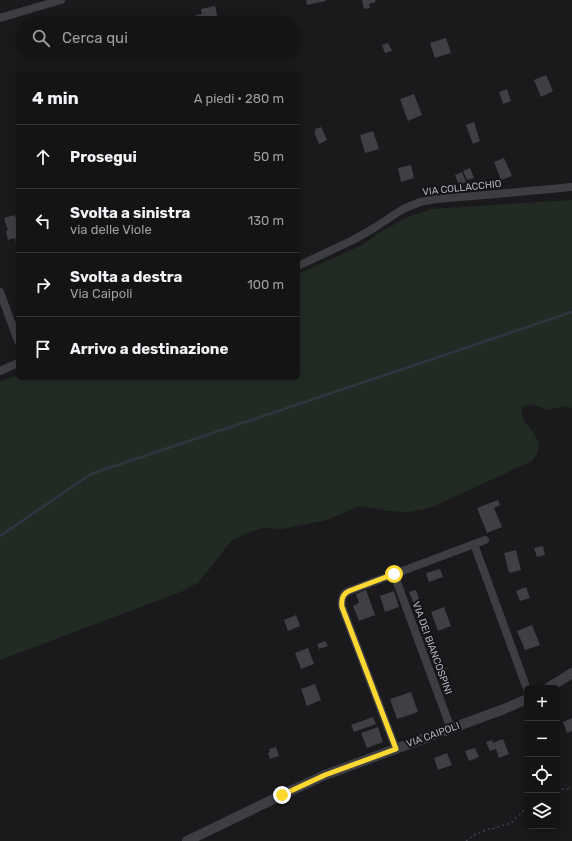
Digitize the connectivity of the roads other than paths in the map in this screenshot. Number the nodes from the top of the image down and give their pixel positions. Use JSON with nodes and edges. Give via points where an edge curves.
{"nodes":[{"id":1,"x":61,"y":0,"type":"edge"},
{"id":2,"x":0,"y":18,"type":"edge"},
{"id":3,"x":572,"y":187,"type":"edge"},
{"id":4,"x":300,"y":265,"type":"edge"},
{"id":5,"x":0,"y":292,"type":"edge"},
{"id":6,"x":16,"y":336,"type":"edge"},
{"id":7,"x":16,"y":364,"type":"edge"},
{"id":8,"x":0,"y":372,"type":"edge"},
{"id":9,"x":485,"y":540,"type":"dead end"},
{"id":10,"x":474,"y":544,"type":"junction"},
{"id":11,"x":394,"y":574,"type":"junction"},
{"id":12,"x":572,"y":672,"type":"edge"},
{"id":13,"x":526,"y":685,"type":"edge"},
{"id":14,"x":552,"y":685,"type":"edge"},
{"id":15,"x":524,"y":700,"type":"edge"},
{"id":16,"x":451,"y":728,"type":"junction"},
{"id":17,"x":396,"y":749,"type":"junction"},
{"id":18,"x":187,"y":841,"type":"edge"}],
"edges":[{"from":1,"to":2,"type":"street"},
{"from":3,"to":4,"type":"street","name":"VIA COLLACCHIO","via":[[420,202],[403,209],[353,240]]},
{"from":5,"to":6,"type":"street"},
{"from":7,"to":8,"type":"street"},
{"from":9,"to":10,"type":"street"},
{"from":10,"to":11,"type":"street"},
{"from":10,"to":13,"type":"street"},
{"from":11,"to":16,"type":"street","name":"VIA DEI BIANCOSPINI"},
{"from":11,"to":17,"type":"street","via":[[349,591],[343,596],[342,607]]},
{"from":12,"to":14,"type":"street"},
{"from":15,"to":16,"type":"street","name":"VIA CAIPOLI"},
{"from":16,"to":17,"type":"street","name":"VIA CAIPOLI"},
{"from":17,"to":18,"type":"street","name":"VIA CAIPOLI","via":[[304,784]]}]}
